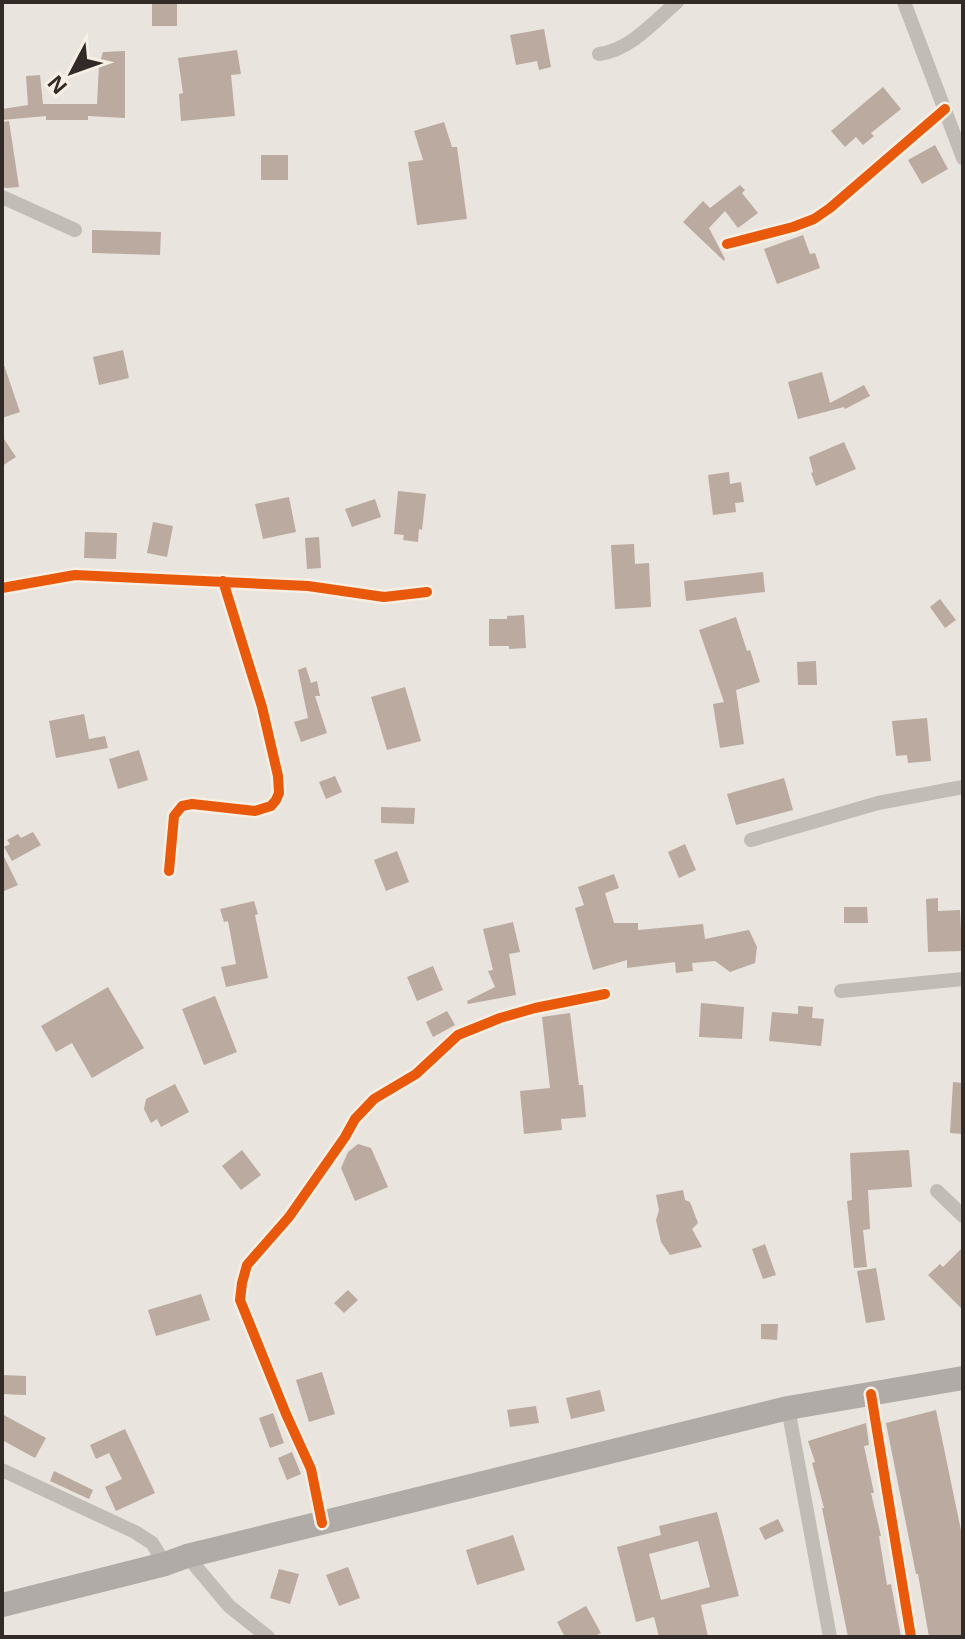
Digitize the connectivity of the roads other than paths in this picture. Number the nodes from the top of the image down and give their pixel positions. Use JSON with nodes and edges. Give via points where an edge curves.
{"nodes":[{"id":1,"x":677,"y":2,"type":"edge"},
{"id":2,"x":904,"y":2,"type":"edge"},
{"id":3,"x":599,"y":54,"type":"dead end"},
{"id":4,"x":945,"y":109,"type":"junction"},
{"id":5,"x":963,"y":158,"type":"edge"},
{"id":6,"x":2,"y":197,"type":"edge"},
{"id":7,"x":75,"y":230,"type":"dead end"},
{"id":8,"x":727,"y":244,"type":"dead end"},
{"id":9,"x":223,"y":581,"type":"junction"},
{"id":10,"x":2,"y":588,"type":"edge"},
{"id":11,"x":427,"y":592,"type":"dead end"},
{"id":12,"x":963,"y":787,"type":"edge"},
{"id":13,"x":751,"y":840,"type":"dead end"},
{"id":14,"x":169,"y":871,"type":"dead end"},
{"id":15,"x":963,"y":979,"type":"edge"},
{"id":16,"x":841,"y":991,"type":"dead end"},
{"id":17,"x":605,"y":994,"type":"dead end"},
{"id":18,"x":937,"y":1191,"type":"dead end"},
{"id":19,"x":963,"y":1216,"type":"edge"},
{"id":20,"x":963,"y":1378,"type":"edge"},
{"id":21,"x":871,"y":1394,"type":"junction"},
{"id":22,"x":788,"y":1408,"type":"junction"},
{"id":23,"x":2,"y":1470,"type":"edge"},
{"id":24,"x":322,"y":1523,"type":"junction"},
{"id":25,"x":176,"y":1560,"type":"junction"},
{"id":26,"x":2,"y":1605,"type":"edge"},
{"id":27,"x":268,"y":1637,"type":"edge"},
{"id":28,"x":830,"y":1637,"type":"edge"},
{"id":29,"x":911,"y":1637,"type":"edge"}],
"edges":[{"from":1,"to":3,"type":"street","via":[[622,47]]},
{"from":2,"to":4,"type":"street"},
{"from":4,"to":5,"type":"street"},
{"from":4,"to":8,"type":"street","via":[[814,219]]},
{"from":6,"to":7,"type":"street"},
{"from":9,"to":10,"type":"street","via":[[75,575]]},
{"from":9,"to":11,"type":"street","via":[[384,597]]},
{"from":9,"to":14,"type":"street","via":[[270,736],[279,793],[271,806],[255,811],[182,806],[174,816]]},
{"from":12,"to":13,"type":"street","via":[[878,803]]},
{"from":15,"to":16,"type":"street"},
{"from":17,"to":24,"type":"street","via":[[535,1008],[458,1035],[355,1119],[289,1217],[247,1265],[240,1300],[311,1469]]},
{"from":18,"to":19,"type":"street"},
{"from":20,"to":21,"type":"main road"},
{"from":21,"to":22,"type":"main road"},
{"from":21,"to":29,"type":"street"},
{"from":22,"to":24,"type":"main road"},
{"from":22,"to":28,"type":"street"},
{"from":23,"to":25,"type":"street","via":[[135,1532]]},
{"from":24,"to":25,"type":"main road"},
{"from":25,"to":26,"type":"main road"},
{"from":25,"to":27,"type":"street"}]}
